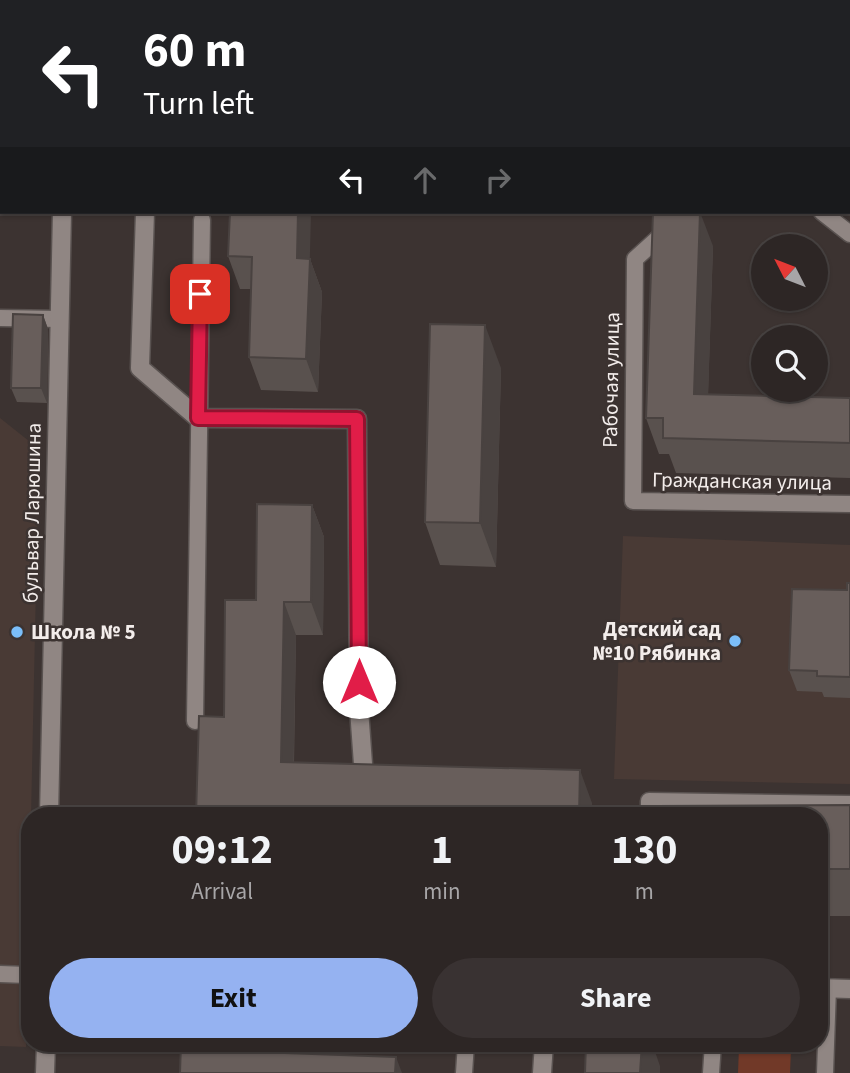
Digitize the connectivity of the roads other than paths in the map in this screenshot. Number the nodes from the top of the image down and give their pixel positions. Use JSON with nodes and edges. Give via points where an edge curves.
{"nodes":[{"id":1,"x":62,"y":214,"type":"edge"},
{"id":2,"x":145,"y":214,"type":"edge"},
{"id":3,"x":685,"y":214,"type":"edge"},
{"id":4,"x":825,"y":214,"type":"edge"},
{"id":5,"x":202,"y":220,"type":"dead end"},
{"id":6,"x":850,"y":234,"type":"edge"},
{"id":7,"x":0,"y":318,"type":"edge"},
{"id":8,"x":60,"y":323,"type":"junction"},
{"id":9,"x":198,"y":418,"type":"junction"},
{"id":10,"x":633,"y":501,"type":"joint"},
{"id":11,"x":850,"y":504,"type":"edge"},
{"id":12,"x":195,"y":720,"type":"dead end"},
{"id":13,"x":363,"y":764,"type":"edge"},
{"id":14,"x":850,"y":804,"type":"edge"},
{"id":15,"x":49,"y":807,"type":"edge"},
{"id":16,"x":649,"y":807,"type":"edge"},
{"id":17,"x":0,"y":974,"type":"edge"},
{"id":18,"x":21,"y":975,"type":"edge"},
{"id":19,"x":828,"y":988,"type":"edge"},
{"id":20,"x":850,"y":989,"type":"edge"},
{"id":21,"x":46,"y":1052,"type":"edge"},
{"id":22,"x":465,"y":1052,"type":"edge"},
{"id":23,"x":543,"y":1052,"type":"edge"},
{"id":24,"x":712,"y":1052,"type":"edge"},
{"id":25,"x":825,"y":1052,"type":"edge"},
{"id":26,"x":45,"y":1073,"type":"edge"},
{"id":27,"x":464,"y":1073,"type":"edge"},
{"id":28,"x":542,"y":1073,"type":"edge"},
{"id":29,"x":711,"y":1073,"type":"edge"},
{"id":30,"x":825,"y":1073,"type":"edge"}],
"edges":[{"from":1,"to":8,"type":"street","name":"бульвар Ларюшина"},
{"from":2,"to":9,"type":"street","via":[[140,368]]},
{"from":3,"to":10,"type":"lane","name":"Рабочая улица","via":[[635,259]]},
{"from":4,"to":6,"type":"lane"},
{"from":5,"to":9,"type":"lane"},
{"from":7,"to":8,"type":"lane"},
{"from":8,"to":15,"type":"street","name":"бульвар Ларюшина"},
{"from":9,"to":12,"type":"lane"},
{"from":9,"to":13,"type":"street","via":[[357,419]]},
{"from":10,"to":11,"type":"lane","name":"Гражданская улица"},
{"from":14,"to":16,"type":"lane","via":[[649,801]]},
{"from":17,"to":18,"type":"lane"},
{"from":19,"to":20,"type":"street"},
{"from":21,"to":26,"type":"street"},
{"from":22,"to":27,"type":"lane"},
{"from":23,"to":28,"type":"street"},
{"from":24,"to":29,"type":"lane"},
{"from":25,"to":30,"type":"lane"}]}
